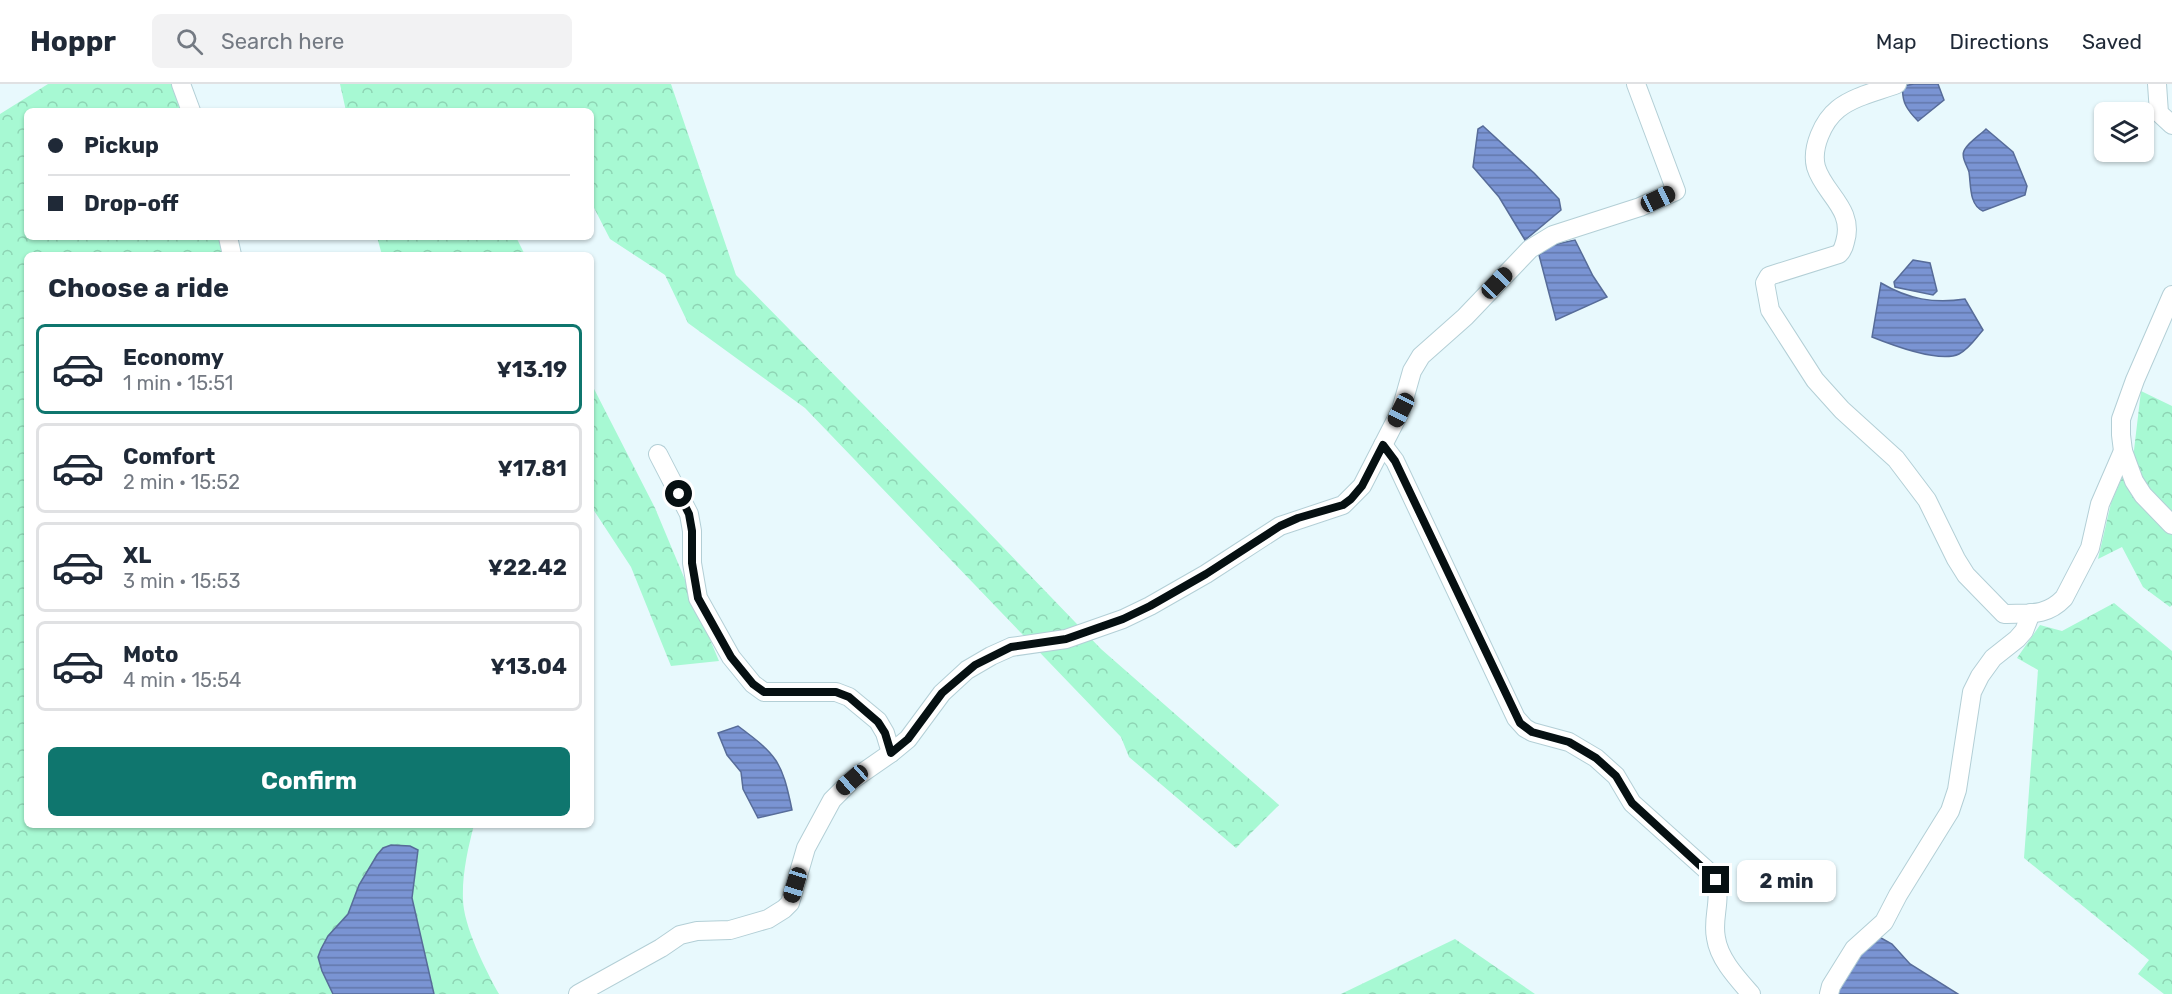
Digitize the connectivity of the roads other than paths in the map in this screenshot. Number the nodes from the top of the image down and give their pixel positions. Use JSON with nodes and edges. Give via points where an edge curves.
{"nodes":[{"id":1,"x":181,"y":84,"type":"edge"},
{"id":2,"x":1636,"y":84,"type":"edge"},
{"id":3,"x":1898,"y":84,"type":"edge"},
{"id":4,"x":2157,"y":84,"type":"edge"},
{"id":5,"x":190,"y":108,"type":"edge"},
{"id":6,"x":2172,"y":124,"type":"edge"},
{"id":7,"x":2172,"y":295,"type":"edge"},
{"id":8,"x":1383,"y":445,"type":"junction"},
{"id":9,"x":2123,"y":451,"type":"junction"},
{"id":10,"x":658,"y":454,"type":"dead end"},
{"id":11,"x":2172,"y":525,"type":"edge"},
{"id":12,"x":2031,"y":613,"type":"junction"},
{"id":13,"x":891,"y":753,"type":"junction"},
{"id":14,"x":579,"y":994,"type":"edge"},
{"id":15,"x":1751,"y":994,"type":"edge"},
{"id":16,"x":1829,"y":994,"type":"edge"}],
"edges":[{"from":1,"to":5,"type":"street"},
{"from":2,"to":8,"type":"street","via":[[1676,191],[1553,235],[1530,249],[1421,356]]},
{"from":3,"to":12,"type":"street","via":[[1846,104],[1835,111],[1820,133],[1815,159],[1818,172],[1840,206],[1847,235],[1842,251],[1769,276],[1765,284],[1768,306],[1815,380],[1896,459],[1927,500],[1966,574],[2004,614]]},
{"from":4,"to":6,"type":"street","via":[[2159,113]]},
{"from":7,"to":9,"type":"street","via":[[2121,418]]},
{"from":8,"to":13,"type":"street","via":[[1362,486],[1343,505],[1280,526],[1206,574],[1123,619],[1066,639],[1011,647],[975,665],[942,693],[908,739]]},
{"from":8,"to":15,"type":"street","via":[[1395,461],[1516,718],[1532,732],[1569,742],[1596,758],[1616,776],[1632,803],[1710,873],[1718,884],[1718,945]]},
{"from":9,"to":11,"type":"street","via":[[2143,495]]},
{"from":9,"to":12,"type":"street","via":[[2100,504],[2090,548],[2064,598],[2046,612]]},
{"from":10,"to":13,"type":"street","via":[[689,514],[698,598],[731,657],[764,692],[836,692],[849,697],[878,722]]},
{"from":12,"to":16,"type":"street","via":[[2024,631],[1993,658],[1972,692],[1950,812],[1884,922],[1854,949]]},
{"from":13,"to":14,"type":"street","via":[[852,780],[832,800],[806,848],[790,903],[784,909],[768,919],[730,930],[680,936]]}]}
